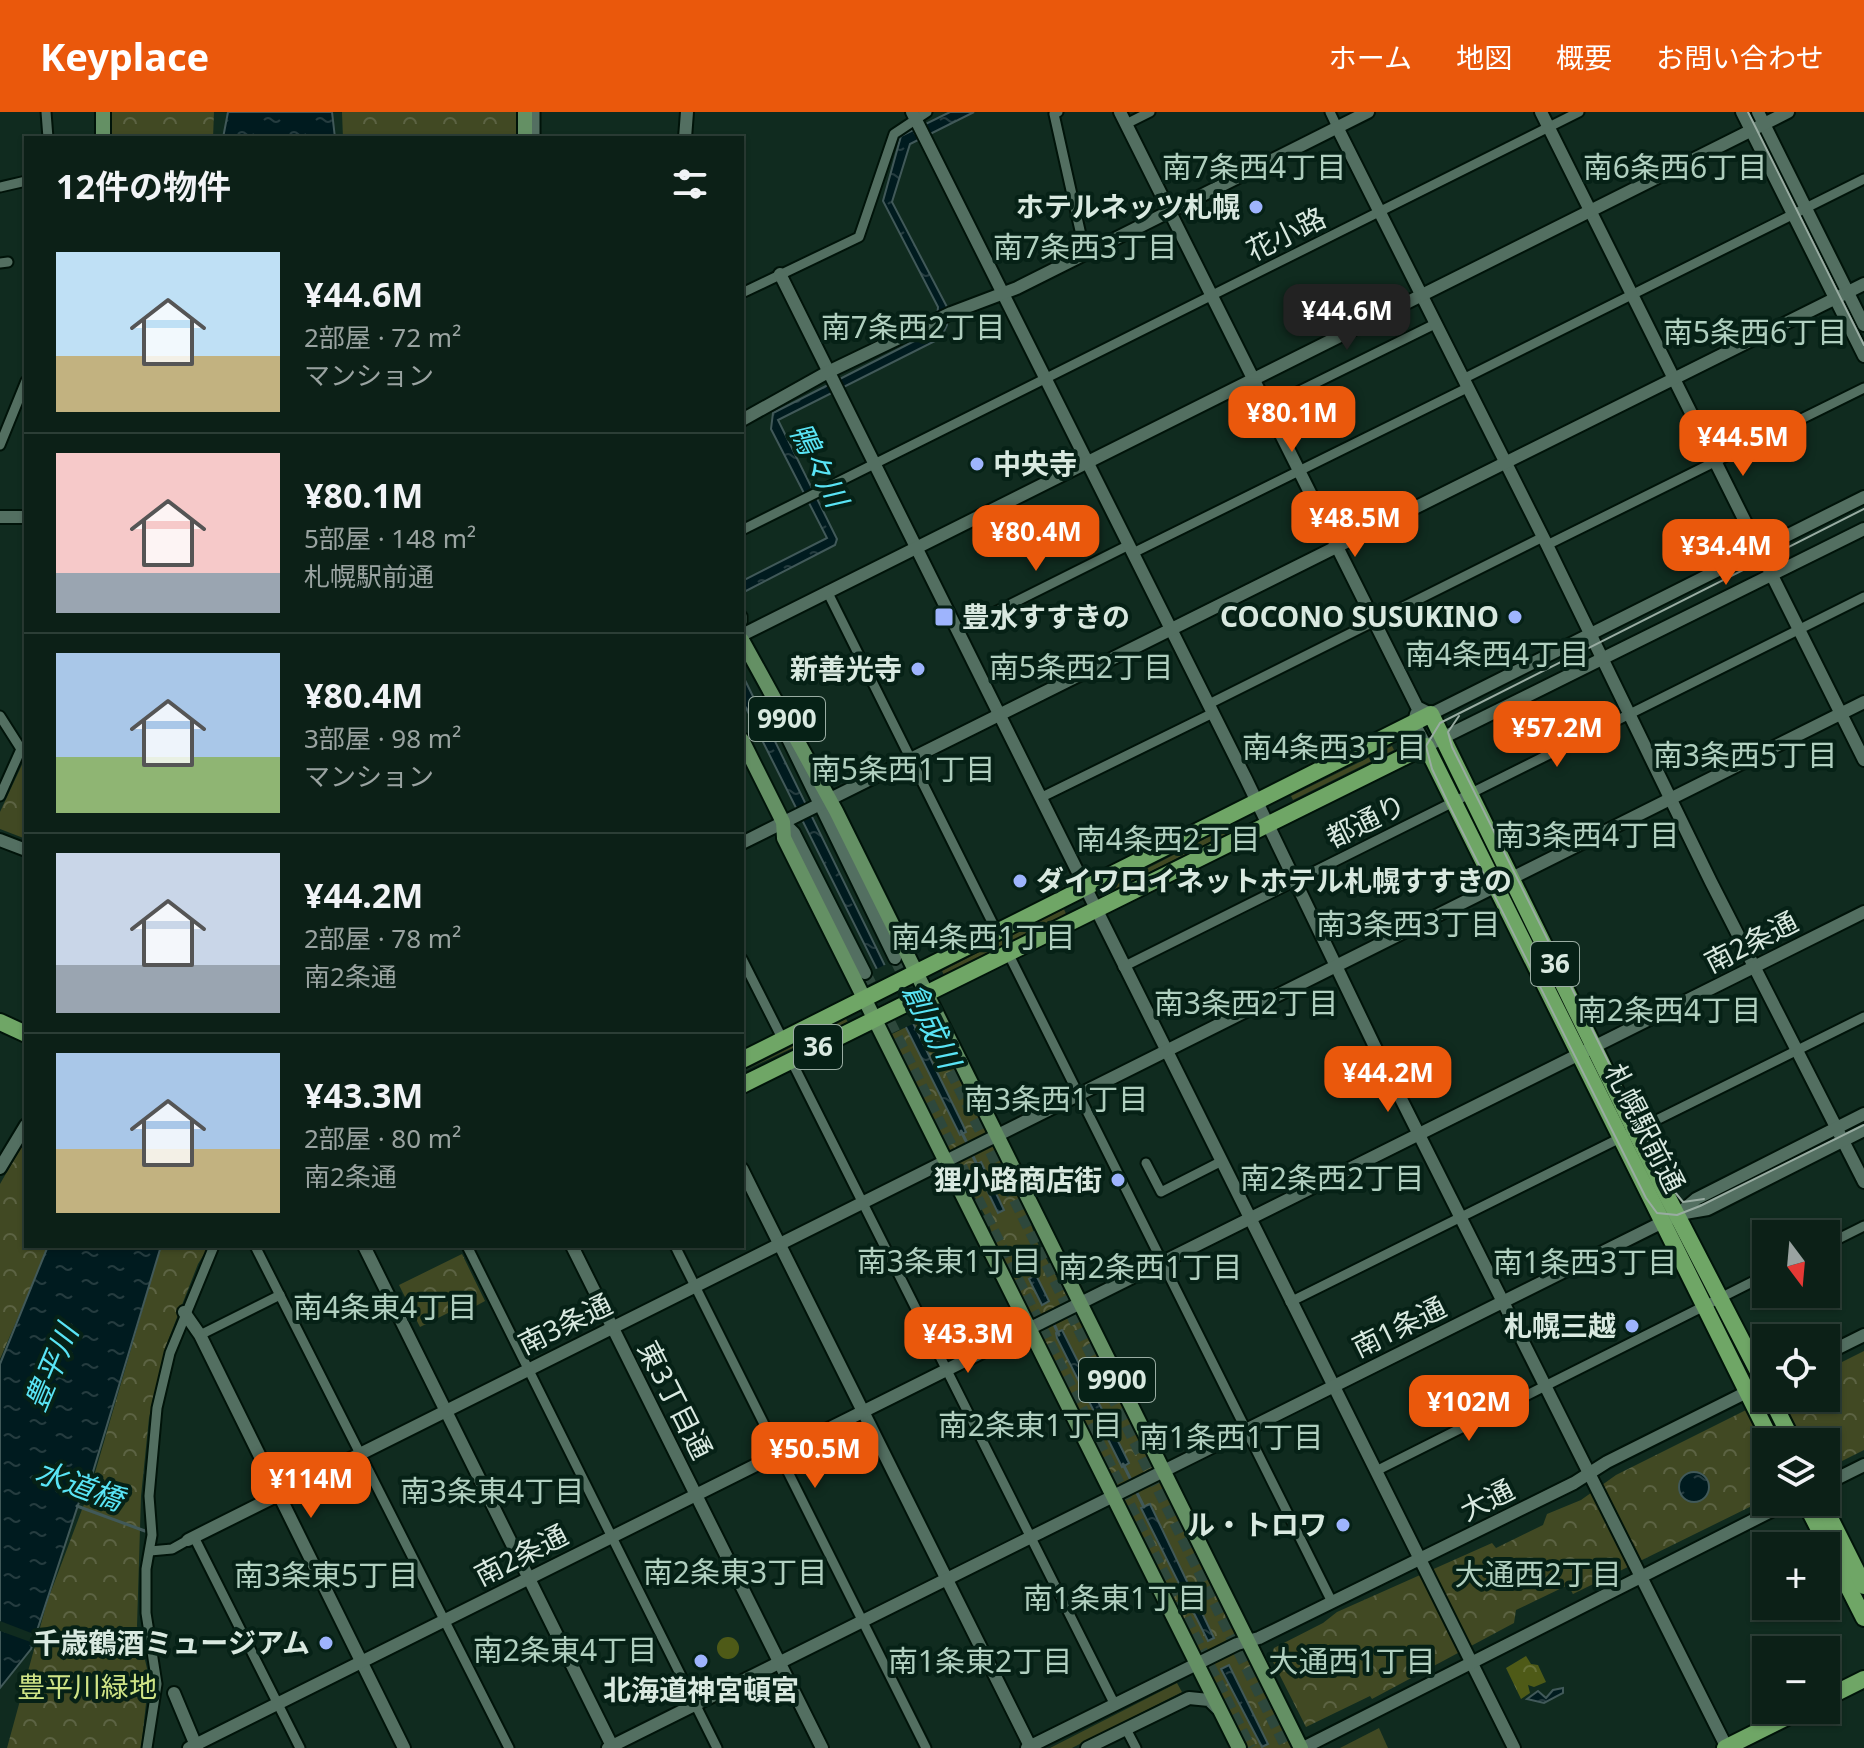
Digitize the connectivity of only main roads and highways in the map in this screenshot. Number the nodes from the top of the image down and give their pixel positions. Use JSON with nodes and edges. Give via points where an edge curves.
{"nodes":[{"id":1,"x":103,"y":112,"type":"edge"},
{"id":2,"x":525,"y":112,"type":"edge"},
{"id":3,"x":103,"y":136,"type":"edge"},
{"id":4,"x":525,"y":136,"type":"edge"},
{"id":5,"x":744,"y":642,"type":"edge"},
{"id":6,"x":744,"y":742,"type":"edge"},
{"id":7,"x":807,"y":810,"type":"junction"},
{"id":8,"x":916,"y":973,"type":"junction"},
{"id":9,"x":926,"y":994,"type":"junction"},
{"id":10,"x":865,"y":999,"type":"junction"},
{"id":11,"x":875,"y":1019,"type":"junction"},
{"id":12,"x":0,"y":1022,"type":"edge"},
{"id":13,"x":24,"y":1033,"type":"edge"},
{"id":14,"x":1587,"y":1050,"type":"junction"},
{"id":15,"x":744,"y":1059,"type":"edge"},
{"id":16,"x":744,"y":1084,"type":"edge"},
{"id":17,"x":1670,"y":1218,"type":"junction"},
{"id":18,"x":1752,"y":1359,"type":"edge"},
{"id":19,"x":1765,"y":1428,"type":"edge"},
{"id":20,"x":1812,"y":1516,"type":"edge"},
{"id":21,"x":1829,"y":1516,"type":"edge"},
{"id":22,"x":1864,"y":1586,"type":"edge"},
{"id":23,"x":1864,"y":1618,"type":"edge"},
{"id":24,"x":1864,"y":1679,"type":"edge"},
{"id":25,"x":1840,"y":1691,"type":"edge"},
{"id":26,"x":1773,"y":1724,"type":"edge"},
{"id":27,"x":1239,"y":1748,"type":"edge"},
{"id":28,"x":1302,"y":1748,"type":"edge"},
{"id":29,"x":1726,"y":1748,"type":"edge"}],
"edges":[{"from":1,"to":3,"type":"main road"},
{"from":2,"to":4,"type":"main road"},
{"from":5,"to":7,"type":"main road","number":"9900","via":[[796,734]]},
{"from":6,"to":7,"type":"main road","number":"9900"},
{"from":7,"to":8,"type":"main road","number":"9900"},
{"from":7,"to":10,"type":"main road","number":"9900","via":[[784,838]]},
{"from":8,"to":9,"type":"main road","number":"9900"},
{"from":8,"to":10,"type":"highway","number":"36"},
{"from":8,"to":14,"type":"highway","name":"札幌駅前通","number":"36","via":[[1421,715],[1443,738],[1513,878]]},
{"from":9,"to":11,"type":"highway","number":"36"},
{"from":9,"to":14,"type":"highway","name":"札幌駅前通","number":"36","via":[[1426,746],[1496,887]]},
{"from":9,"to":28,"type":"main road","number":"9900"},
{"from":10,"to":11,"type":"main road","number":"9900"},
{"from":10,"to":15,"type":"highway","number":"36"},
{"from":11,"to":16,"type":"highway","number":"36"},
{"from":11,"to":27,"type":"main road","number":"9900","via":[[1114,1496],[1212,1657],[1220,1710]]},
{"from":12,"to":13,"type":"highway"},
{"from":14,"to":17,"type":"highway","name":"札幌駅前通","number":"36"},
{"from":17,"to":18,"type":"highway","name":"札幌駅前通","number":"36"},
{"from":17,"to":19,"type":"highway","name":"札幌駅前通","number":"36","via":[[1705,1306]]},
{"from":20,"to":23,"type":"highway"},
{"from":21,"to":22,"type":"highway"},
{"from":24,"to":25,"type":"highway"},
{"from":26,"to":29,"type":"highway"}]}
